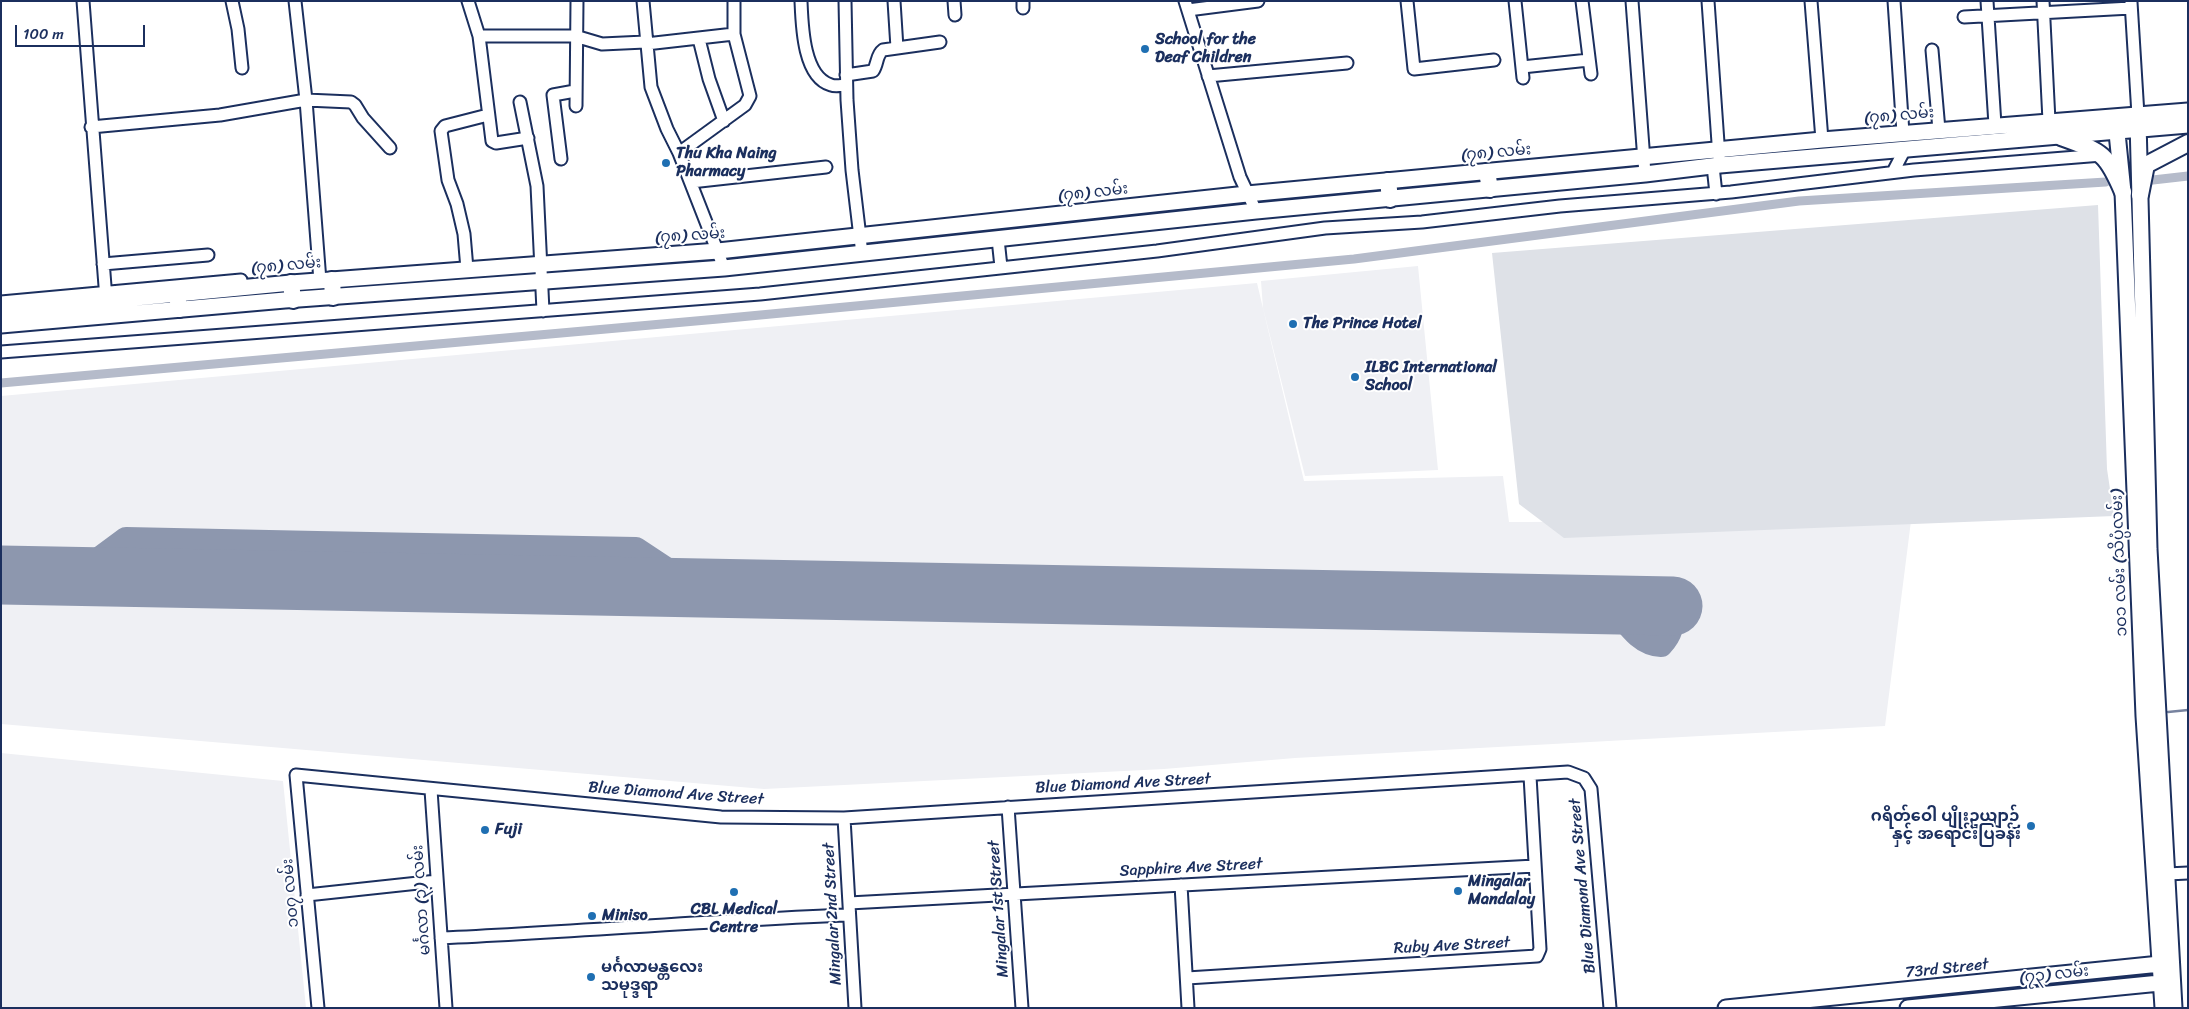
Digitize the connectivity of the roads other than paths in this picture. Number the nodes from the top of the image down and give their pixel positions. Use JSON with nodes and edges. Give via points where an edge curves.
{"nodes":[{"id":1,"x":83,"y":1,"type":"edge"},
{"id":2,"x":232,"y":1,"type":"edge"},
{"id":3,"x":295,"y":1,"type":"edge"},
{"id":4,"x":468,"y":1,"type":"edge"},
{"id":5,"x":577,"y":1,"type":"edge"},
{"id":6,"x":643,"y":1,"type":"edge"},
{"id":7,"x":734,"y":1,"type":"edge"},
{"id":8,"x":801,"y":1,"type":"edge"},
{"id":9,"x":845,"y":1,"type":"edge"},
{"id":10,"x":894,"y":1,"type":"edge"},
{"id":11,"x":954,"y":1,"type":"edge"},
{"id":12,"x":1258,"y":1,"type":"edge"},
{"id":13,"x":1407,"y":1,"type":"edge"},
{"id":14,"x":1515,"y":1,"type":"edge"},
{"id":15,"x":1582,"y":1,"type":"edge"},
{"id":16,"x":1632,"y":1,"type":"edge"},
{"id":17,"x":1708,"y":1,"type":"edge"},
{"id":18,"x":1810,"y":1,"type":"edge"},
{"id":19,"x":1894,"y":1,"type":"edge"},
{"id":20,"x":1987,"y":1,"type":"edge"},
{"id":21,"x":2131,"y":5,"type":"edge"},
{"id":22,"x":1186,"y":6,"type":"edge"},
{"id":23,"x":2043,"y":7,"type":"edge"},
{"id":24,"x":955,"y":15,"type":"dead end"},
{"id":25,"x":1988,"y":16,"type":"junction"},
{"id":26,"x":1964,"y":17,"type":"dead end"},
{"id":27,"x":734,"y":34,"type":"junction"},
{"id":28,"x":478,"y":36,"type":"junction"},
{"id":29,"x":576,"y":36,"type":"junction"},
{"id":30,"x":699,"y":38,"type":"junction"},
{"id":31,"x":940,"y":42,"type":"dead end"},
{"id":32,"x":646,"y":43,"type":"junction"},
{"id":33,"x":897,"y":48,"type":"junction"},
{"id":34,"x":1932,"y":50,"type":"dead end"},
{"id":35,"x":1494,"y":60,"type":"dead end"},
{"id":36,"x":1590,"y":60,"type":"junction"},
{"id":37,"x":1347,"y":63,"type":"dead end"},
{"id":38,"x":242,"y":68,"type":"dead end"},
{"id":39,"x":1591,"y":74,"type":"dead end"},
{"id":40,"x":1208,"y":76,"type":"junction"},
{"id":41,"x":846,"y":80,"type":"junction"},
{"id":42,"x":575,"y":91,"type":"junction"},
{"id":43,"x":306,"y":100,"type":"junction"},
{"id":44,"x":520,"y":102,"type":"dead end"},
{"id":45,"x":576,"y":106,"type":"dead end"},
{"id":46,"x":2188,"y":110,"type":"edge"},
{"id":47,"x":488,"y":115,"type":"junction"},
{"id":48,"x":724,"y":121,"type":"junction"},
{"id":49,"x":2049,"y":121,"type":"junction"},
{"id":50,"x":2138,"y":122,"type":"junction"},
{"id":51,"x":2116,"y":124,"type":"junction"},
{"id":52,"x":1995,"y":125,"type":"junction"},
{"id":53,"x":2188,"y":125,"type":"edge"},
{"id":54,"x":91,"y":127,"type":"junction"},
{"id":55,"x":1939,"y":130,"type":"junction"},
{"id":56,"x":2061,"y":136,"type":"junction"},
{"id":57,"x":528,"y":138,"type":"junction"},
{"id":58,"x":1822,"y":140,"type":"junction"},
{"id":59,"x":1904,"y":141,"type":"junction"},
{"id":60,"x":2188,"y":143,"type":"edge"},
{"id":61,"x":390,"y":148,"type":"dead end"},
{"id":62,"x":1719,"y":149,"type":"junction"},
{"id":63,"x":680,"y":153,"type":"junction"},
{"id":64,"x":2104,"y":155,"type":"junction"},
{"id":65,"x":1644,"y":157,"type":"junction"},
{"id":66,"x":561,"y":159,"type":"dead end"},
{"id":67,"x":1717,"y":165,"type":"junction"},
{"id":68,"x":826,"y":167,"type":"dead end"},
{"id":69,"x":1487,"y":172,"type":"junction"},
{"id":70,"x":1893,"y":172,"type":"junction"},
{"id":71,"x":1646,"y":174,"type":"junction"},
{"id":72,"x":1388,"y":181,"type":"junction"},
{"id":73,"x":691,"y":182,"type":"junction"},
{"id":74,"x":1490,"y":189,"type":"junction"},
{"id":75,"x":2123,"y":192,"type":"junction"},
{"id":76,"x":1247,"y":194,"type":"junction"},
{"id":77,"x":1716,"y":194,"type":"junction"},
{"id":78,"x":2140,"y":195,"type":"junction"},
{"id":79,"x":1390,"y":199,"type":"junction"},
{"id":80,"x":1256,"y":211,"type":"junction"},
{"id":81,"x":861,"y":235,"type":"junction"},
{"id":82,"x":998,"y":239,"type":"junction"},
{"id":83,"x":718,"y":252,"type":"junction"},
{"id":84,"x":862,"y":254,"type":"junction"},
{"id":85,"x":208,"y":255,"type":"dead end"},
{"id":86,"x":103,"y":264,"type":"junction"},
{"id":87,"x":541,"y":264,"type":"junction"},
{"id":88,"x":1001,"y":267,"type":"junction"},
{"id":89,"x":724,"y":268,"type":"junction"},
{"id":90,"x":467,"y":269,"type":"junction"},
{"id":91,"x":324,"y":278,"type":"junction"},
{"id":92,"x":542,"y":281,"type":"junction"},
{"id":93,"x":291,"y":283,"type":"junction"},
{"id":94,"x":333,"y":297,"type":"junction"},
{"id":95,"x":293,"y":300,"type":"junction"},
{"id":96,"x":178,"y":301,"type":"junction"},
{"id":97,"x":1,"y":302,"type":"edge"},
{"id":98,"x":106,"y":303,"type":"junction"},
{"id":99,"x":1,"y":311,"type":"edge"},
{"id":100,"x":543,"y":311,"type":"junction"},
{"id":101,"x":1,"y":326,"type":"edge"},
{"id":102,"x":1,"y":352,"type":"edge"},
{"id":103,"x":296,"y":775,"type":"joint"},
{"id":104,"x":1530,"y":776,"type":"junction"},
{"id":105,"x":431,"y":790,"type":"junction"},
{"id":106,"x":1008,"y":807,"type":"junction"},
{"id":107,"x":844,"y":818,"type":"junction"},
{"id":108,"x":1535,"y":866,"type":"junction"},
{"id":109,"x":2188,"y":873,"type":"edge"},
{"id":110,"x":2167,"y":874,"type":"junction"},
{"id":111,"x":437,"y":881,"type":"junction"},
{"id":112,"x":1182,"y":885,"type":"junction"},
{"id":113,"x":1014,"y":894,"type":"junction"},
{"id":114,"x":307,"y":895,"type":"junction"},
{"id":115,"x":848,"y":903,"type":"junction"},
{"id":116,"x":849,"y":915,"type":"junction"},
{"id":117,"x":441,"y":938,"type":"junction"},
{"id":118,"x":2166,"y":964,"type":"junction"},
{"id":119,"x":1187,"y":978,"type":"junction"},
{"id":120,"x":2167,"y":982,"type":"junction"},
{"id":121,"x":318,"y":1008,"type":"edge"},
{"id":122,"x":446,"y":1008,"type":"edge"},
{"id":123,"x":855,"y":1008,"type":"edge"},
{"id":124,"x":1022,"y":1008,"type":"edge"},
{"id":125,"x":1188,"y":1008,"type":"edge"},
{"id":126,"x":1610,"y":1008,"type":"edge"},
{"id":127,"x":1726,"y":1008,"type":"edge"},
{"id":128,"x":1908,"y":1008,"type":"edge"},
{"id":129,"x":2163,"y":1008,"type":"edge"},
{"id":130,"x":2174,"y":1008,"type":"edge"}],
"edges":[{"from":1,"to":54,"type":"street"},
{"from":2,"to":38,"type":"street"},
{"from":3,"to":43,"type":"street"},
{"from":4,"to":28,"type":"street"},
{"from":5,"to":29,"type":"street"},
{"from":6,"to":32,"type":"street"},
{"from":7,"to":27,"type":"street"},
{"from":8,"to":41,"type":"street","via":[[805,45],[814,71],[821,81],[832,86]]},
{"from":9,"to":41,"type":"street"},
{"from":10,"to":33,"type":"street"},
{"from":11,"to":24,"type":"street"},
{"from":12,"to":22,"type":"street"},
{"from":13,"to":35,"type":"street","via":[[1414,69]]},
{"from":14,"to":36,"type":"street","via":[[1522,73]]},
{"from":15,"to":36,"type":"street"},
{"from":16,"to":65,"type":"street"},
{"from":17,"to":62,"type":"street"},
{"from":18,"to":58,"type":"street"},
{"from":19,"to":59,"type":"street"},
{"from":20,"to":25,"type":"street"},
{"from":21,"to":23,"type":"street"},
{"from":21,"to":50,"type":"street"},
{"from":22,"to":40,"type":"street"},
{"from":23,"to":25,"type":"street"},
{"from":23,"to":49,"type":"street"},
{"from":25,"to":26,"type":"street"},
{"from":25,"to":52,"type":"street"},
{"from":27,"to":30,"type":"street"},
{"from":27,"to":48,"type":"street","via":[[750,96],[745,105]]},
{"from":28,"to":29,"type":"street"},
{"from":28,"to":47,"type":"street"},
{"from":29,"to":32,"type":"street","via":[[602,44]]},
{"from":29,"to":42,"type":"street"},
{"from":30,"to":32,"type":"street"},
{"from":30,"to":48,"type":"street"},
{"from":31,"to":33,"type":"street"},
{"from":32,"to":63,"type":"street","via":[[651,88]]},
{"from":33,"to":41,"type":"street","via":[[879,52],[873,71]]},
{"from":34,"to":55,"type":"street"},
{"from":36,"to":39,"type":"street"},
{"from":37,"to":40,"type":"street"},
{"from":40,"to":76,"type":"street"},
{"from":41,"to":81,"type":"street","via":[[852,170]]},
{"from":42,"to":45,"type":"street"},
{"from":42,"to":66,"type":"street","via":[[553,95]]},
{"from":43,"to":54,"type":"street","via":[[220,115]]},
{"from":43,"to":61,"type":"street","via":[[355,104]]},
{"from":43,"to":91,"type":"street"},
{"from":44,"to":57,"type":"street"},
{"from":46,"to":50,"type":"main road","name":"(၇၈) လမ်း"},
{"from":47,"to":57,"type":"street","via":[[490,136],[496,143]]},
{"from":47,"to":90,"type":"street","via":[[445,126],[441,131],[448,180],[464,234]]},
{"from":48,"to":63,"type":"street"},
{"from":49,"to":51,"type":"main road","name":"(၇၈) လမ်း"},
{"from":49,"to":52,"type":"main road","name":"(၇၈) လမ်း"},
{"from":50,"to":51,"type":"main road","name":"(၇၈) လမ်း"},
{"from":50,"to":53,"type":"main road","name":"(၇၈) လမ်း"},
{"from":50,"to":78,"type":"main road","name":"၁၀၁ လမ်း (သိပ္ပံလမ်း)"},
{"from":51,"to":56,"type":"main road","name":"(၇၈) လမ်း"},
{"from":51,"to":75,"type":"main road","name":"၁၀၁ လမ်း (သိပ္ပံလမ်း)"},
{"from":52,"to":55,"type":"main road","name":"(၇၈) လမ်း"},
{"from":54,"to":86,"type":"street"},
{"from":55,"to":59,"type":"main road","name":"(၇၈) လမ်း"},
{"from":56,"to":59,"type":"main road","name":"(၇၈) လမ်း"},
{"from":56,"to":64,"type":"highway"},
{"from":57,"to":87,"type":"street","via":[[537,186]]},
{"from":58,"to":59,"type":"main road","name":"(၇၈) လမ်း"},
{"from":58,"to":62,"type":"main road","name":"(၇၈) လမ်း"},
{"from":59,"to":67,"type":"main road","name":"(၇၈) လမ်း"},
{"from":59,"to":70,"type":"street"},
{"from":60,"to":78,"type":"highway","via":[[2146,165]]},
{"from":62,"to":65,"type":"main road","name":"(၇၈) လမ်း"},
{"from":62,"to":67,"type":"street"},
{"from":63,"to":73,"type":"street"},
{"from":64,"to":70,"type":"street"},
{"from":64,"to":75,"type":"highway"},
{"from":65,"to":69,"type":"main road","name":"(၇၈) လမ်း"},
{"from":65,"to":71,"type":"street"},
{"from":67,"to":71,"type":"main road","name":"(၇၈) လမ်း"},
{"from":67,"to":77,"type":"street"},
{"from":68,"to":73,"type":"street"},
{"from":69,"to":72,"type":"main road","name":"(၇၈) လမ်း"},
{"from":69,"to":74,"type":"highway"},
{"from":70,"to":77,"type":"street"},
{"from":71,"to":74,"type":"main road","name":"(၇၈) လမ်း"},
{"from":72,"to":76,"type":"main road","name":"(၇၈) လမ်း"},
{"from":72,"to":79,"type":"highway"},
{"from":73,"to":83,"type":"street"},
{"from":74,"to":79,"type":"main road","name":"(၇၈) လမ်း"},
{"from":75,"to":118,"type":"main road","name":"၁၀၁ လမ်း (သိပ္ပံလမ်း)","via":[[2144,716]]},
{"from":76,"to":80,"type":"street"},
{"from":76,"to":81,"type":"main road","name":"(၇၈) လမ်း"},
{"from":77,"to":88,"type":"street","via":[[1325,228],[1157,251]]},
{"from":78,"to":110,"type":"main road","name":"၁၀၁ လမ်း (သိပ္ပံလမ်း)","via":[[2148,532]]},
{"from":79,"to":80,"type":"main road","name":"(၇၈) လမ်း"},
{"from":80,"to":82,"type":"main road","name":"(၇၈) လမ်း"},
{"from":81,"to":83,"type":"main road","name":"(၇၈) လမ်း"},
{"from":81,"to":84,"type":"street"},
{"from":82,"to":84,"type":"main road","name":"(၇၈) လမ်း"},
{"from":82,"to":88,"type":"street"},
{"from":83,"to":87,"type":"main road","name":"(၇၈) လမ်း"},
{"from":83,"to":89,"type":"street"},
{"from":84,"to":89,"type":"main road","name":"(၇၈) လမ်း"},
{"from":85,"to":86,"type":"street"},
{"from":86,"to":98,"type":"street"},
{"from":87,"to":90,"type":"main road","name":"(၇၈) လမ်း"},
{"from":87,"to":92,"type":"street"},
{"from":88,"to":100,"type":"street","via":[[760,294]]},
{"from":89,"to":92,"type":"main road","name":"(၇၈) လမ်း"},
{"from":90,"to":91,"type":"main road","name":"(၇၈) လမ်း"},
{"from":91,"to":93,"type":"main road","name":"(၇၈) လမ်း"},
{"from":91,"to":94,"type":"highway"},
{"from":91,"to":98,"type":"street"},
{"from":92,"to":94,"type":"main road","name":"(၇၈) လမ်း"},
{"from":92,"to":100,"type":"street"},
{"from":93,"to":95,"type":"highway"},
{"from":93,"to":96,"type":"main road","name":"(၇၈) လမ်း"},
{"from":94,"to":95,"type":"main road","name":"(၇၈) လမ်း"},
{"from":95,"to":96,"type":"main road","name":"(၇၈) လမ်း"},
{"from":96,"to":98,"type":"main road","name":"(၇၈) လမ်း"},
{"from":97,"to":98,"type":"street"},
{"from":98,"to":99,"type":"main road","name":"(၇၈) လမ်း"},
{"from":98,"to":101,"type":"main road","name":"(၇၈) လမ်း"},
{"from":100,"to":102,"type":"street"},
{"from":103,"to":105,"type":"street","name":"Blue Diamond Ave Street"},
{"from":103,"to":114,"type":"street","name":"၁၀၇ လမ်း"},
{"from":104,"to":106,"type":"street","name":"Blue Diamond Ave Street"},
{"from":104,"to":108,"type":"street","name":"Ruby Ave Street"},
{"from":104,"to":126,"type":"street","name":"Blue Diamond Ave Street","via":[[1568,772],[1584,778],[1591,789]]},
{"from":105,"to":107,"type":"street","name":"Blue Diamond Ave Street","via":[[721,817]]},
{"from":105,"to":111,"type":"street","name":"မင်္ဂလာ (၃) လမ်း"},
{"from":106,"to":107,"type":"street","name":"Blue Diamond Ave Street"},
{"from":106,"to":113,"type":"street","name":"Mingalar 1st Street"},
{"from":107,"to":115,"type":"street","name":"Mingalar 2nd Street"},
{"from":108,"to":112,"type":"street","name":"Sapphire Ave Street"},
{"from":108,"to":119,"type":"street","name":"Ruby Ave Street","via":[[1540,949],[1536,957]]},
{"from":109,"to":110,"type":"street"},
{"from":110,"to":118,"type":"main road","name":"၁၀၁ လမ်း (သိပ္ပံလမ်း)"},
{"from":111,"to":114,"type":"street"},
{"from":111,"to":117,"type":"street","name":"မင်္ဂလာ (၃) လမ်း"},
{"from":112,"to":113,"type":"street","name":"Sapphire Ave Street"},
{"from":112,"to":119,"type":"street"},
{"from":113,"to":115,"type":"street","name":"Sapphire Ave Street"},
{"from":113,"to":124,"type":"street","name":"Mingalar 1st Street"},
{"from":114,"to":121,"type":"street","name":"၁၀၇ လမ်း"},
{"from":115,"to":116,"type":"street","name":"Mingalar 2nd Street"},
{"from":116,"to":117,"type":"street"},
{"from":116,"to":123,"type":"street","name":"Mingalar 2nd Street"},
{"from":117,"to":122,"type":"street","name":"မင်္ဂလာ (၃) လမ်း"},
{"from":118,"to":120,"type":"main road","name":"၁၀၁ လမ်း (သိပ္ပံလမ်း)"},
{"from":118,"to":127,"type":"main road","name":"73rd Street"},
{"from":119,"to":125,"type":"street"},
{"from":120,"to":128,"type":"main road","name":"(၇၃) လမ်း"},
{"from":120,"to":129,"type":"main road","name":"၁၀၁ လမ်း (သိပ္ပံလမ်း)"},
{"from":120,"to":130,"type":"main road","name":"၁၀၁ လမ်း (သိပ္ပံလမ်း)"}]}
